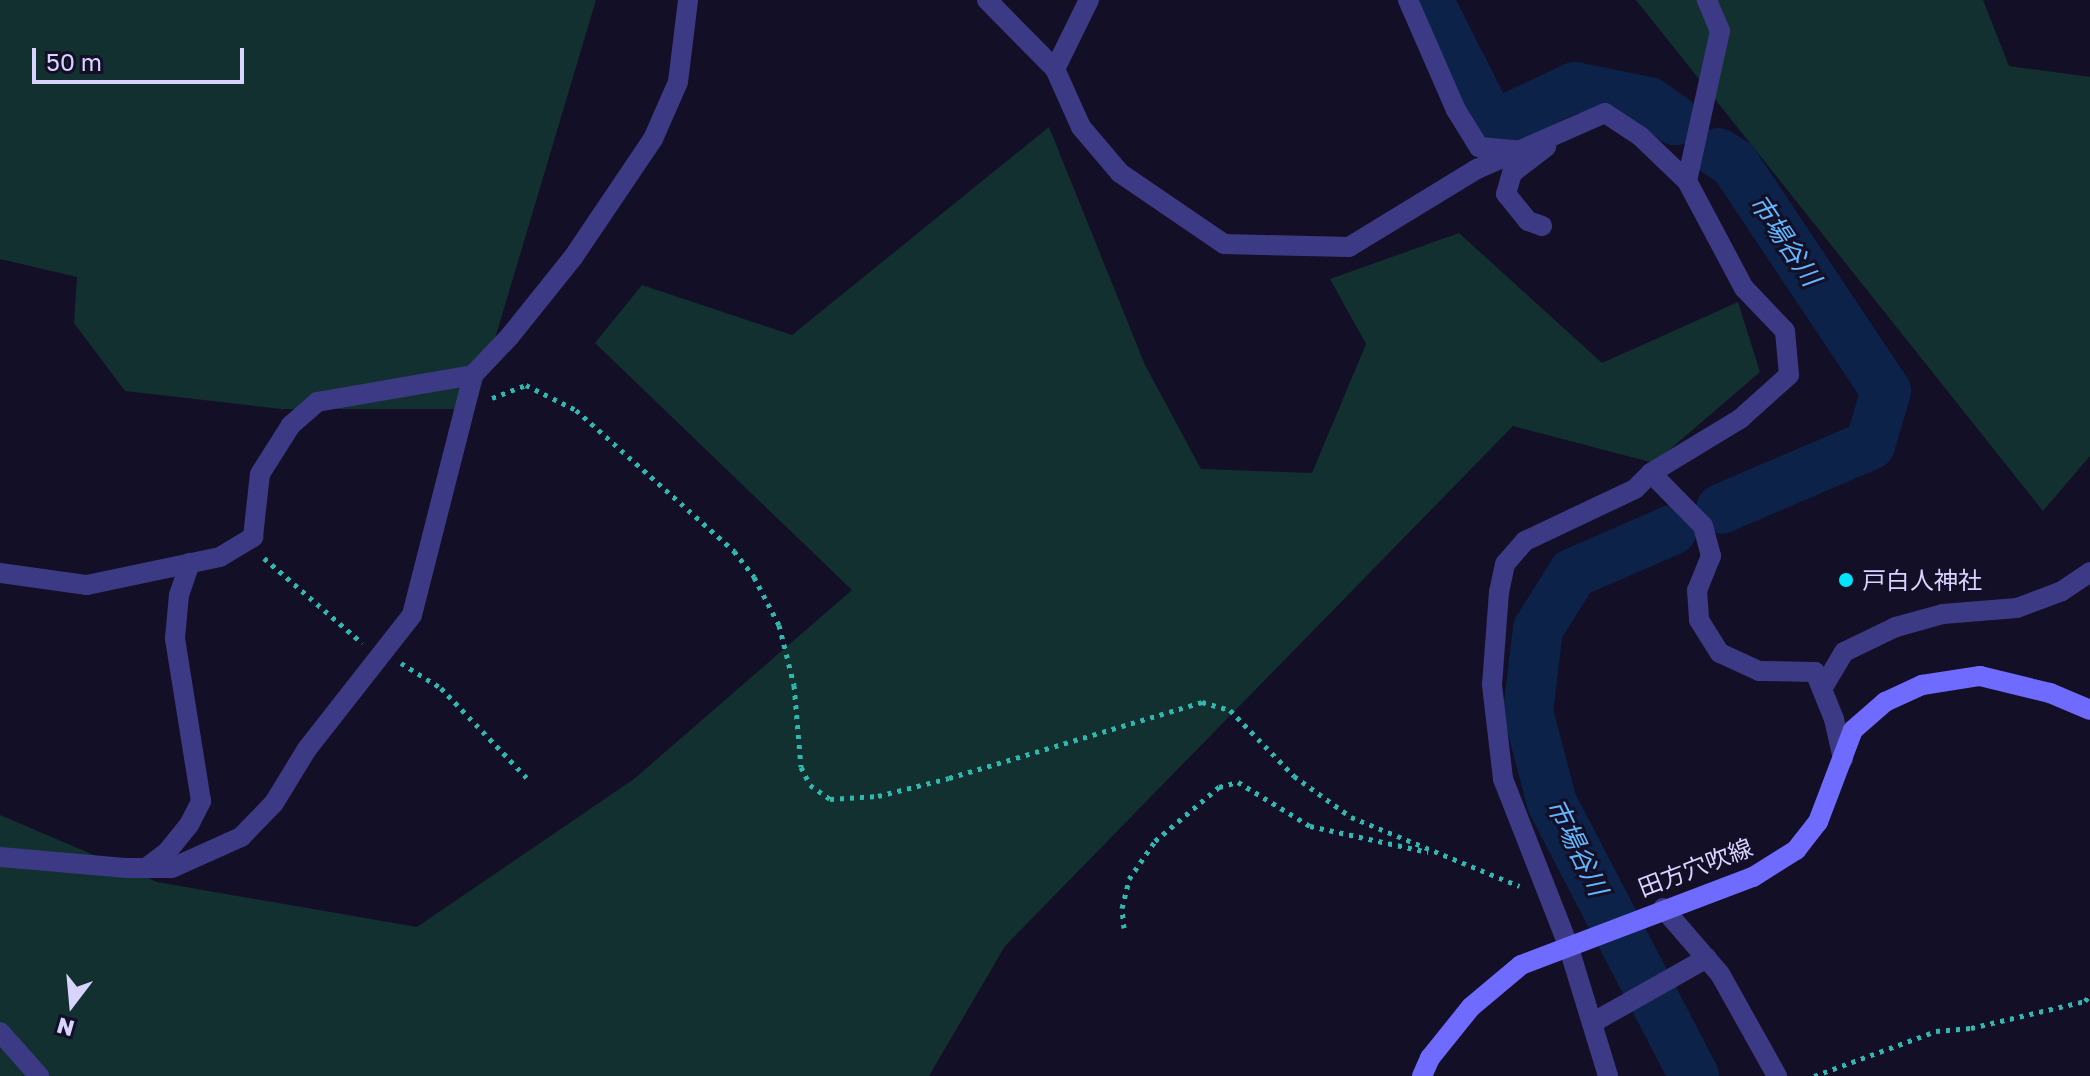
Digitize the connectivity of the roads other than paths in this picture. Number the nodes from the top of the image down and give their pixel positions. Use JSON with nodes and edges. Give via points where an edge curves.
{"nodes":[{"id":1,"x":688,"y":0,"type":"edge"},
{"id":2,"x":987,"y":0,"type":"edge"},
{"id":3,"x":1089,"y":0,"type":"edge"},
{"id":4,"x":1408,"y":0,"type":"edge"},
{"id":5,"x":1707,"y":0,"type":"edge"},
{"id":6,"x":1055,"y":69,"type":"junction"},
{"id":7,"x":1575,"y":126,"type":"junction"},
{"id":8,"x":1520,"y":150,"type":"junction"},
{"id":9,"x":1687,"y":181,"type":"junction"},
{"id":10,"x":1542,"y":226,"type":"dead end"},
{"id":11,"x":473,"y":375,"type":"junction"},
{"id":12,"x":1651,"y":473,"type":"junction"},
{"id":13,"x":190,"y":563,"type":"junction"},
{"id":14,"x":2090,"y":572,"type":"edge"},
{"id":15,"x":0,"y":573,"type":"edge"},
{"id":16,"x":1822,"y":689,"type":"junction"},
{"id":17,"x":2090,"y":710,"type":"edge"},
{"id":18,"x":1843,"y":759,"type":"junction"},
{"id":19,"x":0,"y":857,"type":"edge"},
{"id":20,"x":146,"y":868,"type":"junction"},
{"id":21,"x":1654,"y":912,"type":"junction"},
{"id":22,"x":1577,"y":941,"type":"junction"},
{"id":23,"x":1707,"y":958,"type":"junction"},
{"id":24,"x":1592,"y":1023,"type":"junction"},
{"id":25,"x":0,"y":1032,"type":"edge"},
{"id":26,"x":39,"y":1076,"type":"edge"},
{"id":27,"x":1422,"y":1076,"type":"edge"},
{"id":28,"x":1608,"y":1076,"type":"edge"},
{"id":29,"x":1777,"y":1076,"type":"edge"}],
"edges":[{"from":1,"to":11,"type":"street","via":[[678,82],[653,139],[574,256]]},
{"from":2,"to":6,"type":"street"},
{"from":3,"to":6,"type":"street"},
{"from":4,"to":8,"type":"street","via":[[1456,110],[1479,147]]},
{"from":5,"to":9,"type":"street","via":[[1720,31]]},
{"from":6,"to":8,"type":"street","via":[[1081,127],[1120,173],[1224,244],[1349,247],[1477,169]]},
{"from":7,"to":8,"type":"street"},
{"from":7,"to":9,"type":"street","via":[[1605,113],[1640,136]]},
{"from":7,"to":10,"type":"street","via":[[1512,173],[1506,194],[1528,221]]},
{"from":9,"to":12,"type":"street","via":[[1744,288],[1785,331],[1789,375],[1740,419]]},
{"from":11,"to":13,"type":"street","via":[[317,402],[291,425],[260,474],[253,537],[220,557]]},
{"from":11,"to":20,"type":"street","via":[[412,615],[307,749],[274,803],[241,837],[172,868]]},
{"from":12,"to":16,"type":"street","via":[[1703,526],[1711,556],[1697,590],[1699,620],[1720,653],[1759,671],[1815,672]]},
{"from":12,"to":22,"type":"street","via":[[1635,489],[1525,541],[1505,564],[1492,685],[1503,779],[1547,889]]},
{"from":13,"to":15,"type":"street","via":[[87,585]]},
{"from":13,"to":20,"type":"street","via":[[179,595],[175,638],[201,801],[167,852]]},
{"from":14,"to":16,"type":"street","via":[[2062,591],[2017,608],[1943,614],[1896,627],[1844,652]]},
{"from":16,"to":18,"type":"street"},
{"from":17,"to":18,"type":"main road","name":"田方穴吹線","via":[[2050,693],[1980,676],[1922,685],[1885,702],[1853,730]]},
{"from":18,"to":21,"type":"main road","name":"田方穴吹線","via":[[1818,822],[1796,850],[1753,877]]},
{"from":19,"to":20,"type":"street"},
{"from":21,"to":22,"type":"main road","name":"田方穴吹線"},
{"from":21,"to":23,"type":"street"},
{"from":22,"to":24,"type":"street"},
{"from":22,"to":27,"type":"main road","name":"田方穴吹線","via":[[1521,965],[1471,1007]]},
{"from":23,"to":24,"type":"street"},
{"from":23,"to":29,"type":"street"},
{"from":24,"to":28,"type":"street"},
{"from":25,"to":26,"type":"street"}]}
